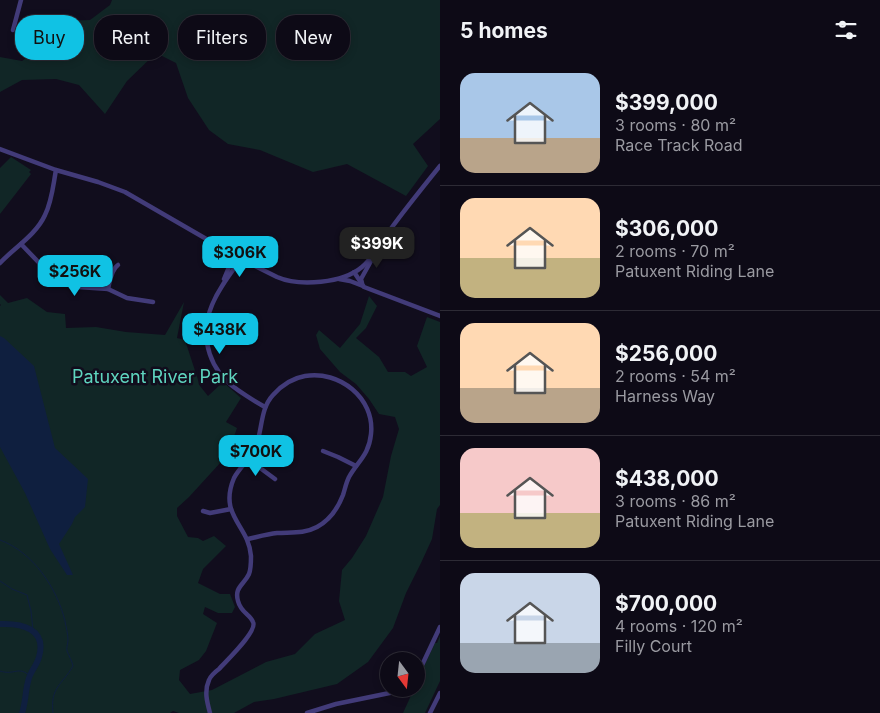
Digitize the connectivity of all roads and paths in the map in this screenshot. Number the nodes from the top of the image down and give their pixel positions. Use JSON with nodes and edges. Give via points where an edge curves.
{"nodes":[{"id":1,"x":21,"y":0,"type":"edge"},
{"id":2,"x":13,"y":30,"type":"dead end"},
{"id":3,"x":0,"y":149,"type":"edge"},
{"id":4,"x":440,"y":166,"type":"edge"},
{"id":5,"x":56,"y":170,"type":"junction"},
{"id":6,"x":20,"y":244,"type":"junction"},
{"id":7,"x":373,"y":254,"type":"junction"},
{"id":8,"x":234,"y":255,"type":"junction"},
{"id":9,"x":240,"y":259,"type":"junction"},
{"id":10,"x":0,"y":263,"type":"edge"},
{"id":11,"x":118,"y":265,"type":"dead end"},
{"id":12,"x":354,"y":272,"type":"junction"},
{"id":13,"x":333,"y":279,"type":"junction"},
{"id":14,"x":222,"y":285,"type":"junction"},
{"id":15,"x":363,"y":286,"type":"junction"},
{"id":16,"x":108,"y":289,"type":"junction"},
{"id":17,"x":153,"y":302,"type":"dead end"},
{"id":18,"x":440,"y":316,"type":"edge"},
{"id":19,"x":264,"y":407,"type":"junction"},
{"id":20,"x":323,"y":451,"type":"dead end"},
{"id":21,"x":248,"y":459,"type":"junction"},
{"id":22,"x":356,"y":466,"type":"junction"},
{"id":23,"x":275,"y":479,"type":"dead end"},
{"id":24,"x":231,"y":509,"type":"junction"},
{"id":25,"x":203,"y":511,"type":"dead end"},
{"id":26,"x":248,"y":539,"type":"junction"},
{"id":27,"x":440,"y":627,"type":"edge"},
{"id":28,"x":425,"y":659,"type":"edge"},
{"id":29,"x":440,"y":693,"type":"edge"},
{"id":30,"x":380,"y":695,"type":"edge"},
{"id":31,"x":210,"y":713,"type":"edge"},
{"id":32,"x":307,"y":713,"type":"edge"},
{"id":33,"x":430,"y":713,"type":"edge"}],
"edges":[{"from":1,"to":2,"type":"street"},
{"from":3,"to":5,"type":"street"},
{"from":4,"to":7,"type":"street"},
{"from":5,"to":6,"type":"street","via":[[45,216]]},
{"from":5,"to":8,"type":"street","via":[[125,192]]},
{"from":6,"to":10,"type":"street"},
{"from":6,"to":16,"type":"street","via":[[57,279],[78,288]]},
{"from":7,"to":12,"type":"street"},
{"from":7,"to":15,"type":"street","via":[[361,279]]},
{"from":8,"to":9,"type":"street"},
{"from":8,"to":14,"type":"street"},
{"from":9,"to":13,"type":"street","via":[[283,280],[310,282]]},
{"from":9,"to":14,"type":"street"},
{"from":11,"to":16,"type":"street"},
{"from":12,"to":13,"type":"street"},
{"from":12,"to":15,"type":"street"},
{"from":13,"to":15,"type":"street"},
{"from":14,"to":19,"type":"street","via":[[207,318],[207,341],[212,361],[228,383]]},
{"from":15,"to":18,"type":"street"},
{"from":16,"to":17,"type":"street","via":[[127,298]]},
{"from":19,"to":21,"type":"street","via":[[258,439]]},
{"from":19,"to":22,"type":"street","via":[[276,392],[295,379],[316,375],[341,380],[363,400],[370,417],[372,434],[367,451]]},
{"from":20,"to":22,"type":"street"},
{"from":21,"to":23,"type":"street"},
{"from":21,"to":24,"type":"street","via":[[236,473],[232,484]]},
{"from":22,"to":26,"type":"street","via":[[337,508],[321,524],[303,532],[265,534]]},
{"from":24,"to":25,"type":"street"},
{"from":24,"to":26,"type":"street"},
{"from":26,"to":31,"type":"street","via":[[250,572],[237,593],[241,609],[254,623],[253,630],[209,679],[206,698]]},
{"from":27,"to":28,"type":"street"},
{"from":29,"to":33,"type":"street"},
{"from":30,"to":32,"type":"street"}]}
